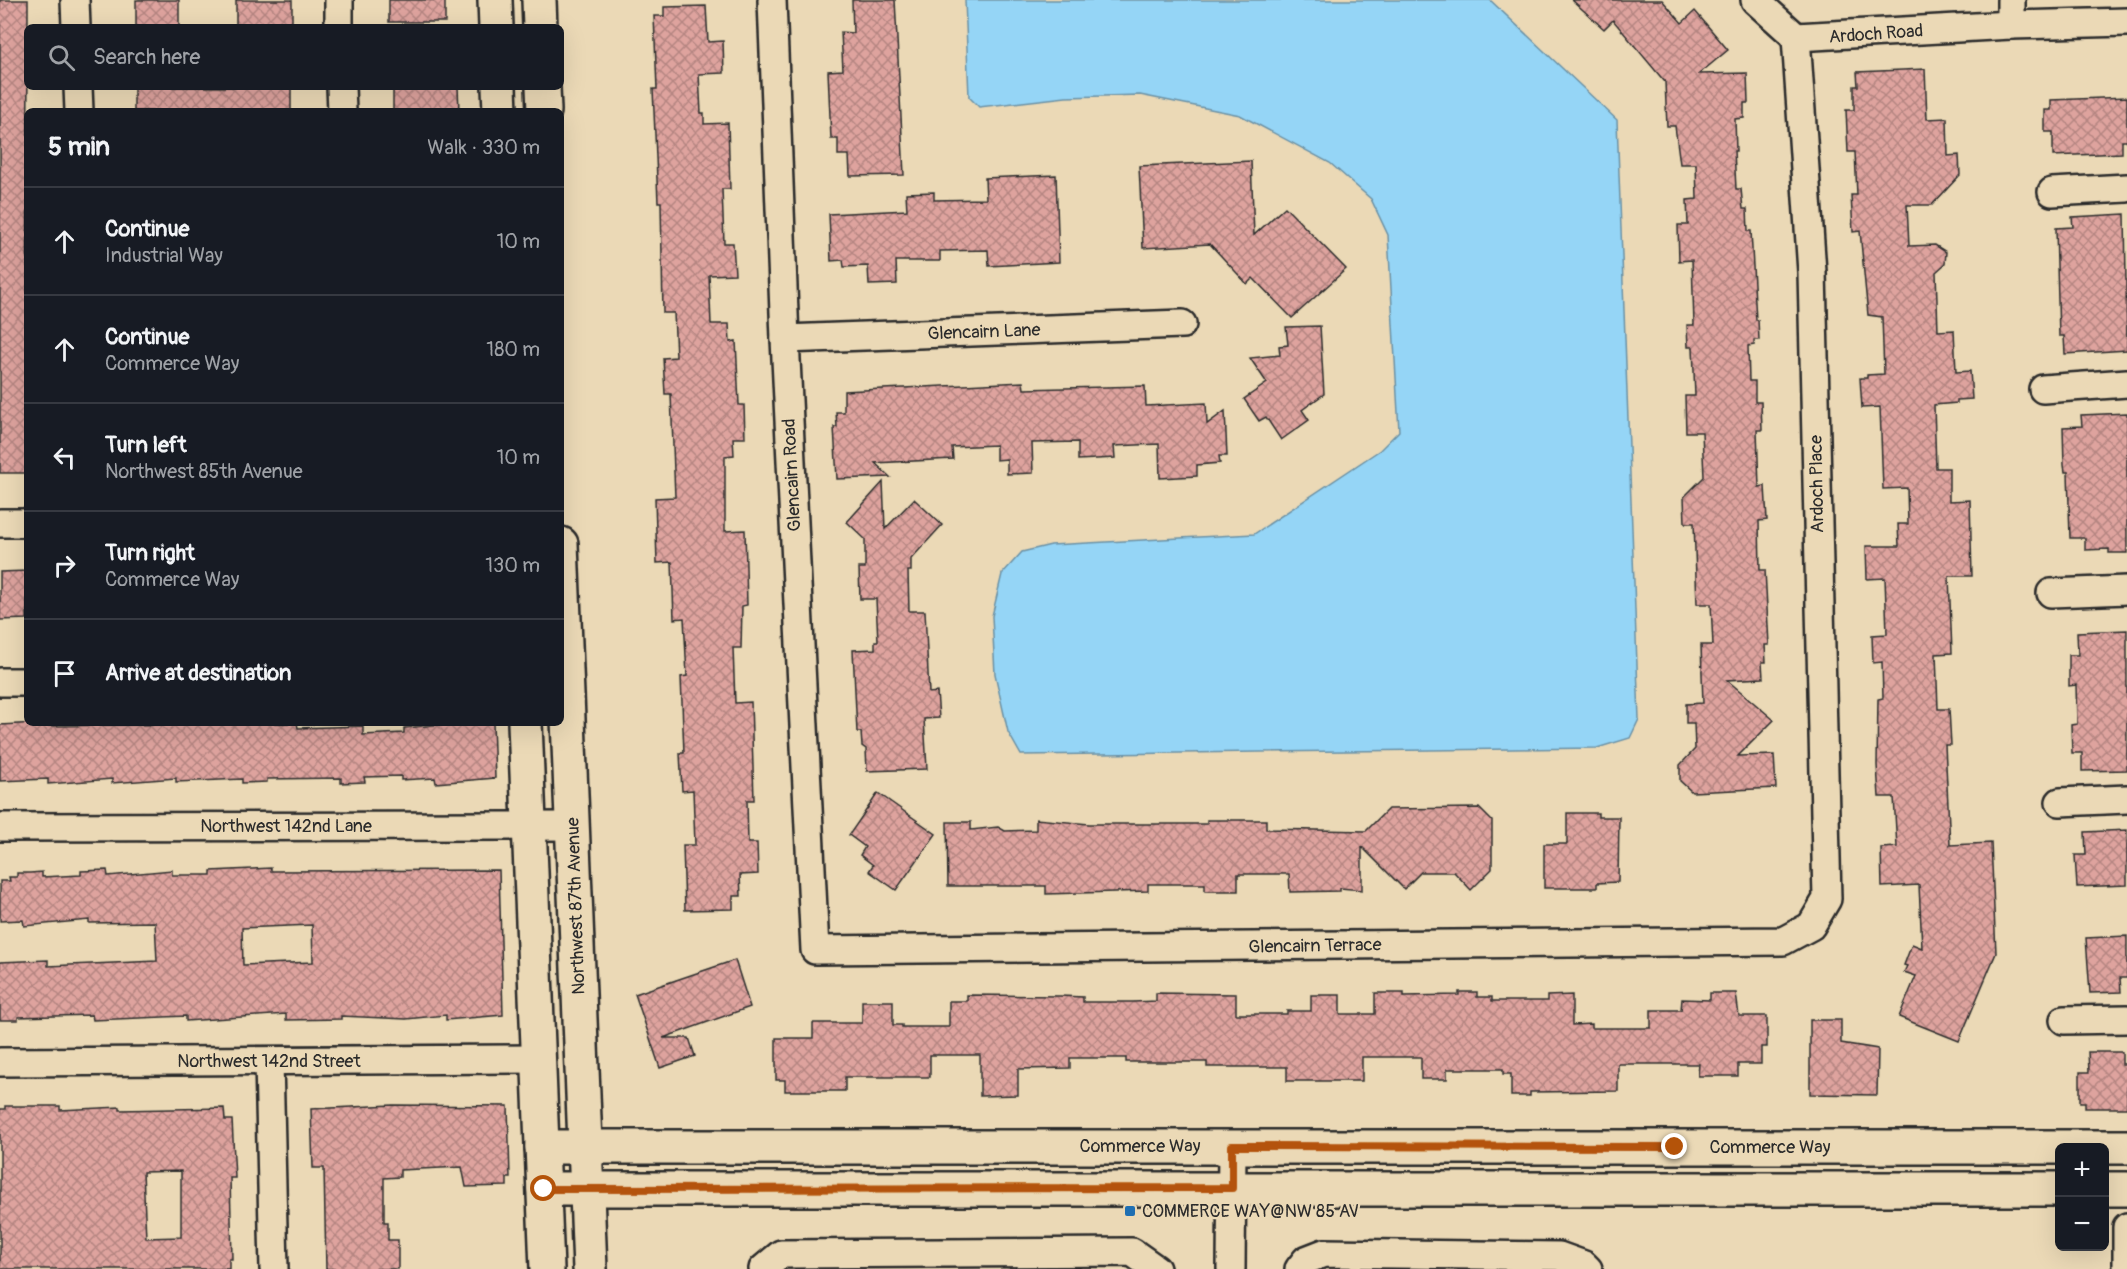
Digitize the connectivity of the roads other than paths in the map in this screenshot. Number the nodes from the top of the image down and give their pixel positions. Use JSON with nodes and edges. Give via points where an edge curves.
{"nodes":[{"id":1,"x":75,"y":0,"type":"edge"},
{"id":2,"x":339,"y":0,"type":"edge"},
{"id":3,"x":495,"y":0,"type":"edge"},
{"id":4,"x":539,"y":0,"type":"edge"},
{"id":5,"x":772,"y":0,"type":"edge"},
{"id":6,"x":1755,"y":0,"type":"edge"},
{"id":7,"x":2011,"y":13,"type":"edge"},
{"id":8,"x":2127,"y":22,"type":"edge"},
{"id":9,"x":76,"y":24,"type":"edge"},
{"id":10,"x":339,"y":24,"type":"edge"},
{"id":11,"x":496,"y":24,"type":"edge"},
{"id":12,"x":540,"y":24,"type":"edge"},
{"id":13,"x":1796,"y":38,"type":"junction"},
{"id":14,"x":78,"y":90,"type":"edge"},
{"id":15,"x":341,"y":90,"type":"edge"},
{"id":16,"x":499,"y":90,"type":"edge"},
{"id":17,"x":543,"y":90,"type":"edge"},
{"id":18,"x":78,"y":108,"type":"edge"},
{"id":19,"x":342,"y":108,"type":"edge"},
{"id":20,"x":500,"y":108,"type":"edge"},
{"id":21,"x":544,"y":108,"type":"edge"},
{"id":22,"x":2127,"y":188,"type":"edge"},
{"id":23,"x":2052,"y":192,"type":"dead end"},
{"id":24,"x":1182,"y":324,"type":"dead end"},
{"id":25,"x":785,"y":339,"type":"junction"},
{"id":26,"x":2127,"y":383,"type":"edge"},
{"id":27,"x":2043,"y":389,"type":"dead end"},
{"id":28,"x":0,"y":523,"type":"edge"},
{"id":29,"x":24,"y":523,"type":"edge"},
{"id":30,"x":2127,"y":590,"type":"edge"},
{"id":31,"x":2051,"y":593,"type":"dead end"},
{"id":32,"x":564,"y":679,"type":"edge"},
{"id":33,"x":0,"y":682,"type":"edge"},
{"id":34,"x":24,"y":682,"type":"edge"},
{"id":35,"x":525,"y":726,"type":"edge"},
{"id":36,"x":2127,"y":799,"type":"edge"},
{"id":37,"x":2060,"y":802,"type":"dead end"},
{"id":38,"x":529,"y":826,"type":"junction"},
{"id":39,"x":573,"y":826,"type":"junction"},
{"id":40,"x":0,"y":827,"type":"edge"},
{"id":41,"x":1810,"y":926,"type":"joint"},
{"id":42,"x":815,"y":950,"type":"joint"},
{"id":43,"x":2064,"y":1020,"type":"dead end"},
{"id":44,"x":2127,"y":1020,"type":"edge"},
{"id":45,"x":539,"y":1059,"type":"junction"},
{"id":46,"x":0,"y":1062,"type":"edge"},
{"id":47,"x":269,"y":1062,"type":"junction"},
{"id":48,"x":1232,"y":1146,"type":"junction"},
{"id":49,"x":542,"y":1147,"type":"junction"},
{"id":50,"x":586,"y":1147,"type":"junction"},
{"id":51,"x":2127,"y":1147,"type":"edge"},
{"id":52,"x":1232,"y":1188,"type":"junction"},
{"id":53,"x":544,"y":1189,"type":"junction"},
{"id":54,"x":587,"y":1189,"type":"junction"},
{"id":55,"x":2055,"y":1189,"type":"edge"},
{"id":56,"x":2109,"y":1189,"type":"edge"},
{"id":57,"x":2127,"y":1189,"type":"edge"},
{"id":58,"x":2127,"y":1227,"type":"edge"},
{"id":59,"x":1303,"y":1264,"type":"edge"},
{"id":60,"x":1154,"y":1267,"type":"edge"},
{"id":61,"x":1586,"y":1267,"type":"edge"},
{"id":62,"x":764,"y":1268,"type":"edge"},
{"id":63,"x":274,"y":1269,"type":"edge"},
{"id":64,"x":547,"y":1269,"type":"edge"},
{"id":65,"x":590,"y":1269,"type":"edge"},
{"id":66,"x":1231,"y":1269,"type":"edge"},
{"id":67,"x":2127,"y":1269,"type":"edge"}],
"edges":[{"from":1,"to":9,"type":"street"},
{"from":2,"to":10,"type":"street"},
{"from":3,"to":11,"type":"street"},
{"from":4,"to":12,"type":"street"},
{"from":5,"to":25,"type":"street","name":"Glencairn Road"},
{"from":6,"to":13,"type":"street"},
{"from":7,"to":8,"type":"street","name":"Ardoch Road"},
{"from":7,"to":13,"type":"street","name":"Ardoch Road"},
{"from":13,"to":41,"type":"street","name":"Ardoch Place","via":[[1812,272],[1827,899]]},
{"from":14,"to":18,"type":"street"},
{"from":15,"to":19,"type":"street"},
{"from":16,"to":20,"type":"street"},
{"from":17,"to":21,"type":"street"},
{"from":22,"to":23,"type":"street"},
{"from":24,"to":25,"type":"street","name":"Glencairn Lane"},
{"from":25,"to":42,"type":"street","name":"Glencairn Road"},
{"from":26,"to":27,"type":"street"},
{"from":28,"to":29,"type":"street"},
{"from":30,"to":31,"type":"street"},
{"from":32,"to":39,"type":"street","name":"Northwest 87th Avenue"},
{"from":33,"to":34,"type":"street"},
{"from":35,"to":38,"type":"street"},
{"from":36,"to":37,"type":"street"},
{"from":38,"to":39,"type":"street","name":"Northwest 142nd Lane"},
{"from":38,"to":40,"type":"street","name":"Northwest 142nd Lane"},
{"from":38,"to":45,"type":"street"},
{"from":39,"to":50,"type":"street","name":"Northwest 87th Avenue"},
{"from":41,"to":42,"type":"street","name":"Glencairn Terrace","via":[[1783,941]]},
{"from":43,"to":44,"type":"street"},
{"from":45,"to":47,"type":"street","name":"Northwest 142nd Street"},
{"from":45,"to":49,"type":"street"},
{"from":46,"to":47,"type":"street","name":"Northwest 142nd Street"},
{"from":47,"to":63,"type":"street"},
{"from":48,"to":50,"type":"street","name":"Commerce Way"},
{"from":48,"to":51,"type":"street","name":"Commerce Way"},
{"from":48,"to":52,"type":"street"},
{"from":49,"to":50,"type":"street","name":"Commerce Way"},
{"from":49,"to":53,"type":"street"},
{"from":50,"to":54,"type":"street","name":"Northwest 87th Avenue"},
{"from":52,"to":54,"type":"street"},
{"from":52,"to":55,"type":"street"},
{"from":52,"to":66,"type":"street"},
{"from":53,"to":54,"type":"street"},
{"from":53,"to":64,"type":"street"},
{"from":54,"to":65,"type":"street","name":"Northwest 87th Avenue"},
{"from":56,"to":57,"type":"street"},
{"from":58,"to":67,"type":"street"},
{"from":59,"to":61,"type":"street","via":[[1324,1253],[1558,1256]]},
{"from":60,"to":62,"type":"street","via":[[1132,1252],[781,1254]]}]}
